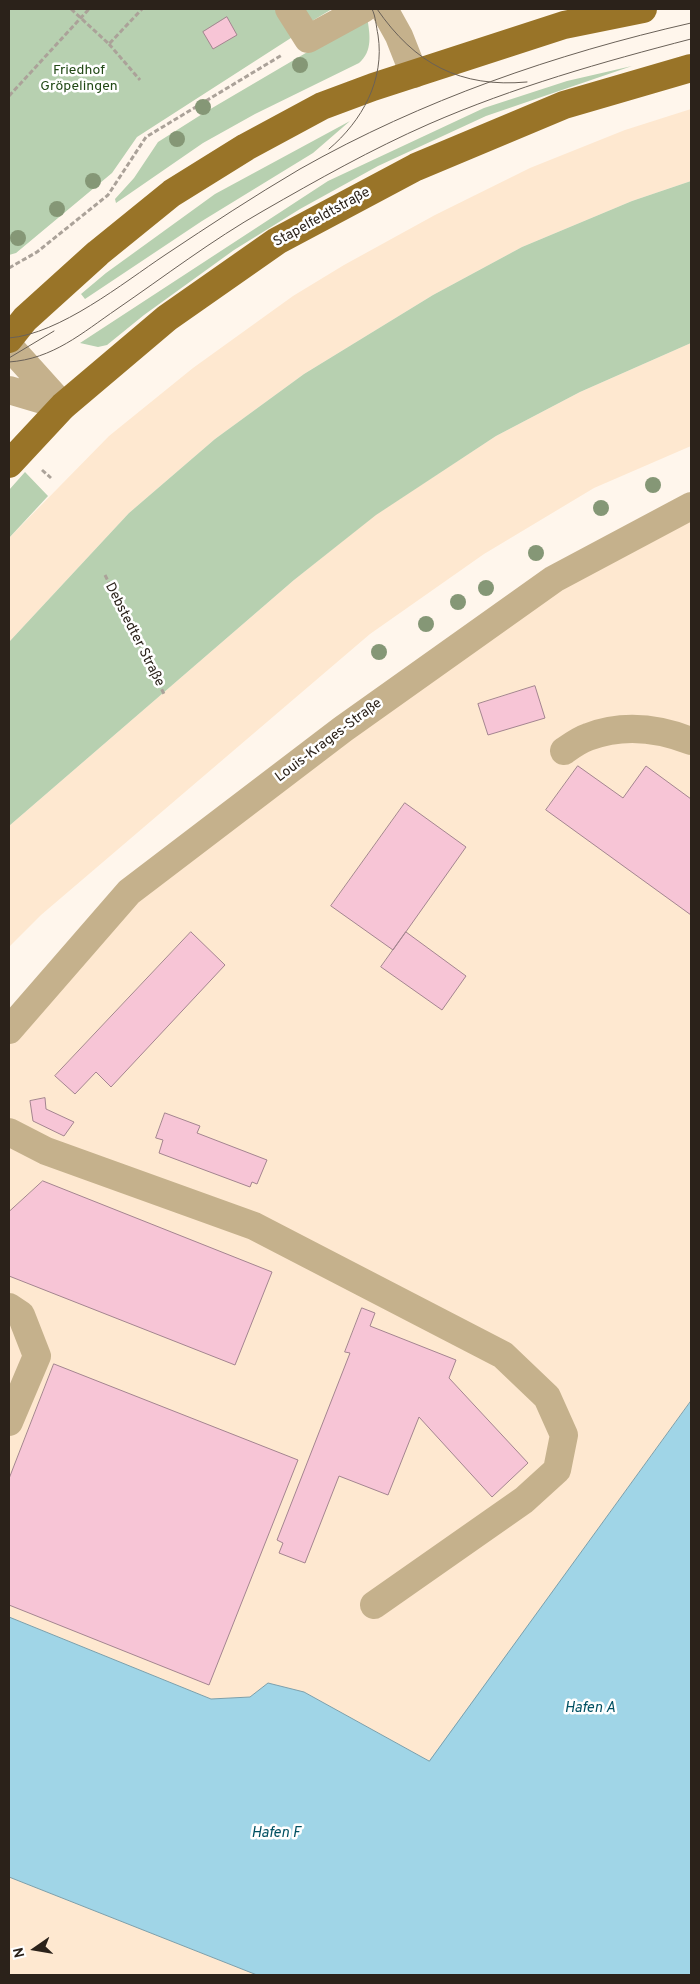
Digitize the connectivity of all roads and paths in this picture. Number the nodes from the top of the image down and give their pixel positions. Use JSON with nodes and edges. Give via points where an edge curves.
{"nodes":[{"id":1,"x":71,"y":9,"type":"edge"},
{"id":2,"x":90,"y":9,"type":"edge"},
{"id":3,"x":142,"y":9,"type":"edge"},
{"id":4,"x":289,"y":9,"type":"edge"},
{"id":5,"x":363,"y":9,"type":"edge"},
{"id":6,"x":384,"y":9,"type":"edge"},
{"id":7,"x":643,"y":9,"type":"edge"},
{"id":8,"x":81,"y":18,"type":"junction"},
{"id":9,"x":308,"y":39,"type":"junction"},
{"id":10,"x":110,"y":44,"type":"junction"},
{"id":11,"x":691,"y":68,"type":"edge"},
{"id":12,"x":414,"y":74,"type":"junction"},
{"id":13,"x":140,"y":80,"type":"dead end"},
{"id":14,"x":9,"y":96,"type":"edge"},
{"id":15,"x":9,"y":268,"type":"edge"},
{"id":16,"x":9,"y":339,"type":"edge"},
{"id":17,"x":9,"y":346,"type":"edge"},
{"id":18,"x":9,"y":390,"type":"edge"},
{"id":19,"x":63,"y":406,"type":"junction"},
{"id":20,"x":9,"y":464,"type":"edge"},
{"id":21,"x":691,"y":506,"type":"edge"},
{"id":22,"x":105,"y":575,"type":"dead end"},
{"id":23,"x":164,"y":694,"type":"dead end"},
{"id":24,"x":691,"y":740,"type":"edge"},
{"id":25,"x":564,"y":751,"type":"dead end"},
{"id":26,"x":9,"y":1030,"type":"edge"},
{"id":27,"x":9,"y":1132,"type":"edge"},
{"id":28,"x":9,"y":1307,"type":"edge"},
{"id":29,"x":9,"y":1422,"type":"edge"},
{"id":30,"x":374,"y":1605,"type":"dead end"}],
"edges":[{"from":1,"to":8,"type":"path"},
{"from":2,"to":8,"type":"path"},
{"from":3,"to":10,"type":"path"},
{"from":4,"to":9,"type":"street"},
{"from":5,"to":9,"type":"street"},
{"from":6,"to":12,"type":"street"},
{"from":7,"to":12,"type":"main road","via":[[564,25]]},
{"from":8,"to":10,"type":"path"},
{"from":8,"to":14,"type":"path"},
{"from":9,"to":15,"type":"path","via":[[146,137],[108,195],[38,252]]},
{"from":10,"to":13,"type":"path"},
{"from":11,"to":19,"type":"main road","name":"Stapelfeldtstraße","via":[[547,112],[416,167],[277,241],[168,318]]},
{"from":12,"to":16,"type":"main road","via":[[322,106],[246,147],[172,193],[98,253],[25,319]]},
{"from":17,"to":19,"type":"street"},
{"from":18,"to":19,"type":"street"},
{"from":19,"to":20,"type":"main road","name":"Stapelfeldtstraße"},
{"from":21,"to":26,"type":"street","name":"Louis-Krages-Straße","via":[[554,579],[343,729],[129,892]]},
{"from":22,"to":23,"type":"path","name":"Debstedter Straße"},
{"from":24,"to":25,"type":"street","via":[[660,731],[617,730],[587,737]]},
{"from":27,"to":30,"type":"street","via":[[46,1151],[254,1226],[503,1355],[547,1397],[564,1435],[557,1470],[524,1500]]},
{"from":28,"to":29,"type":"street","via":[[21,1315],[37,1356]]}]}
